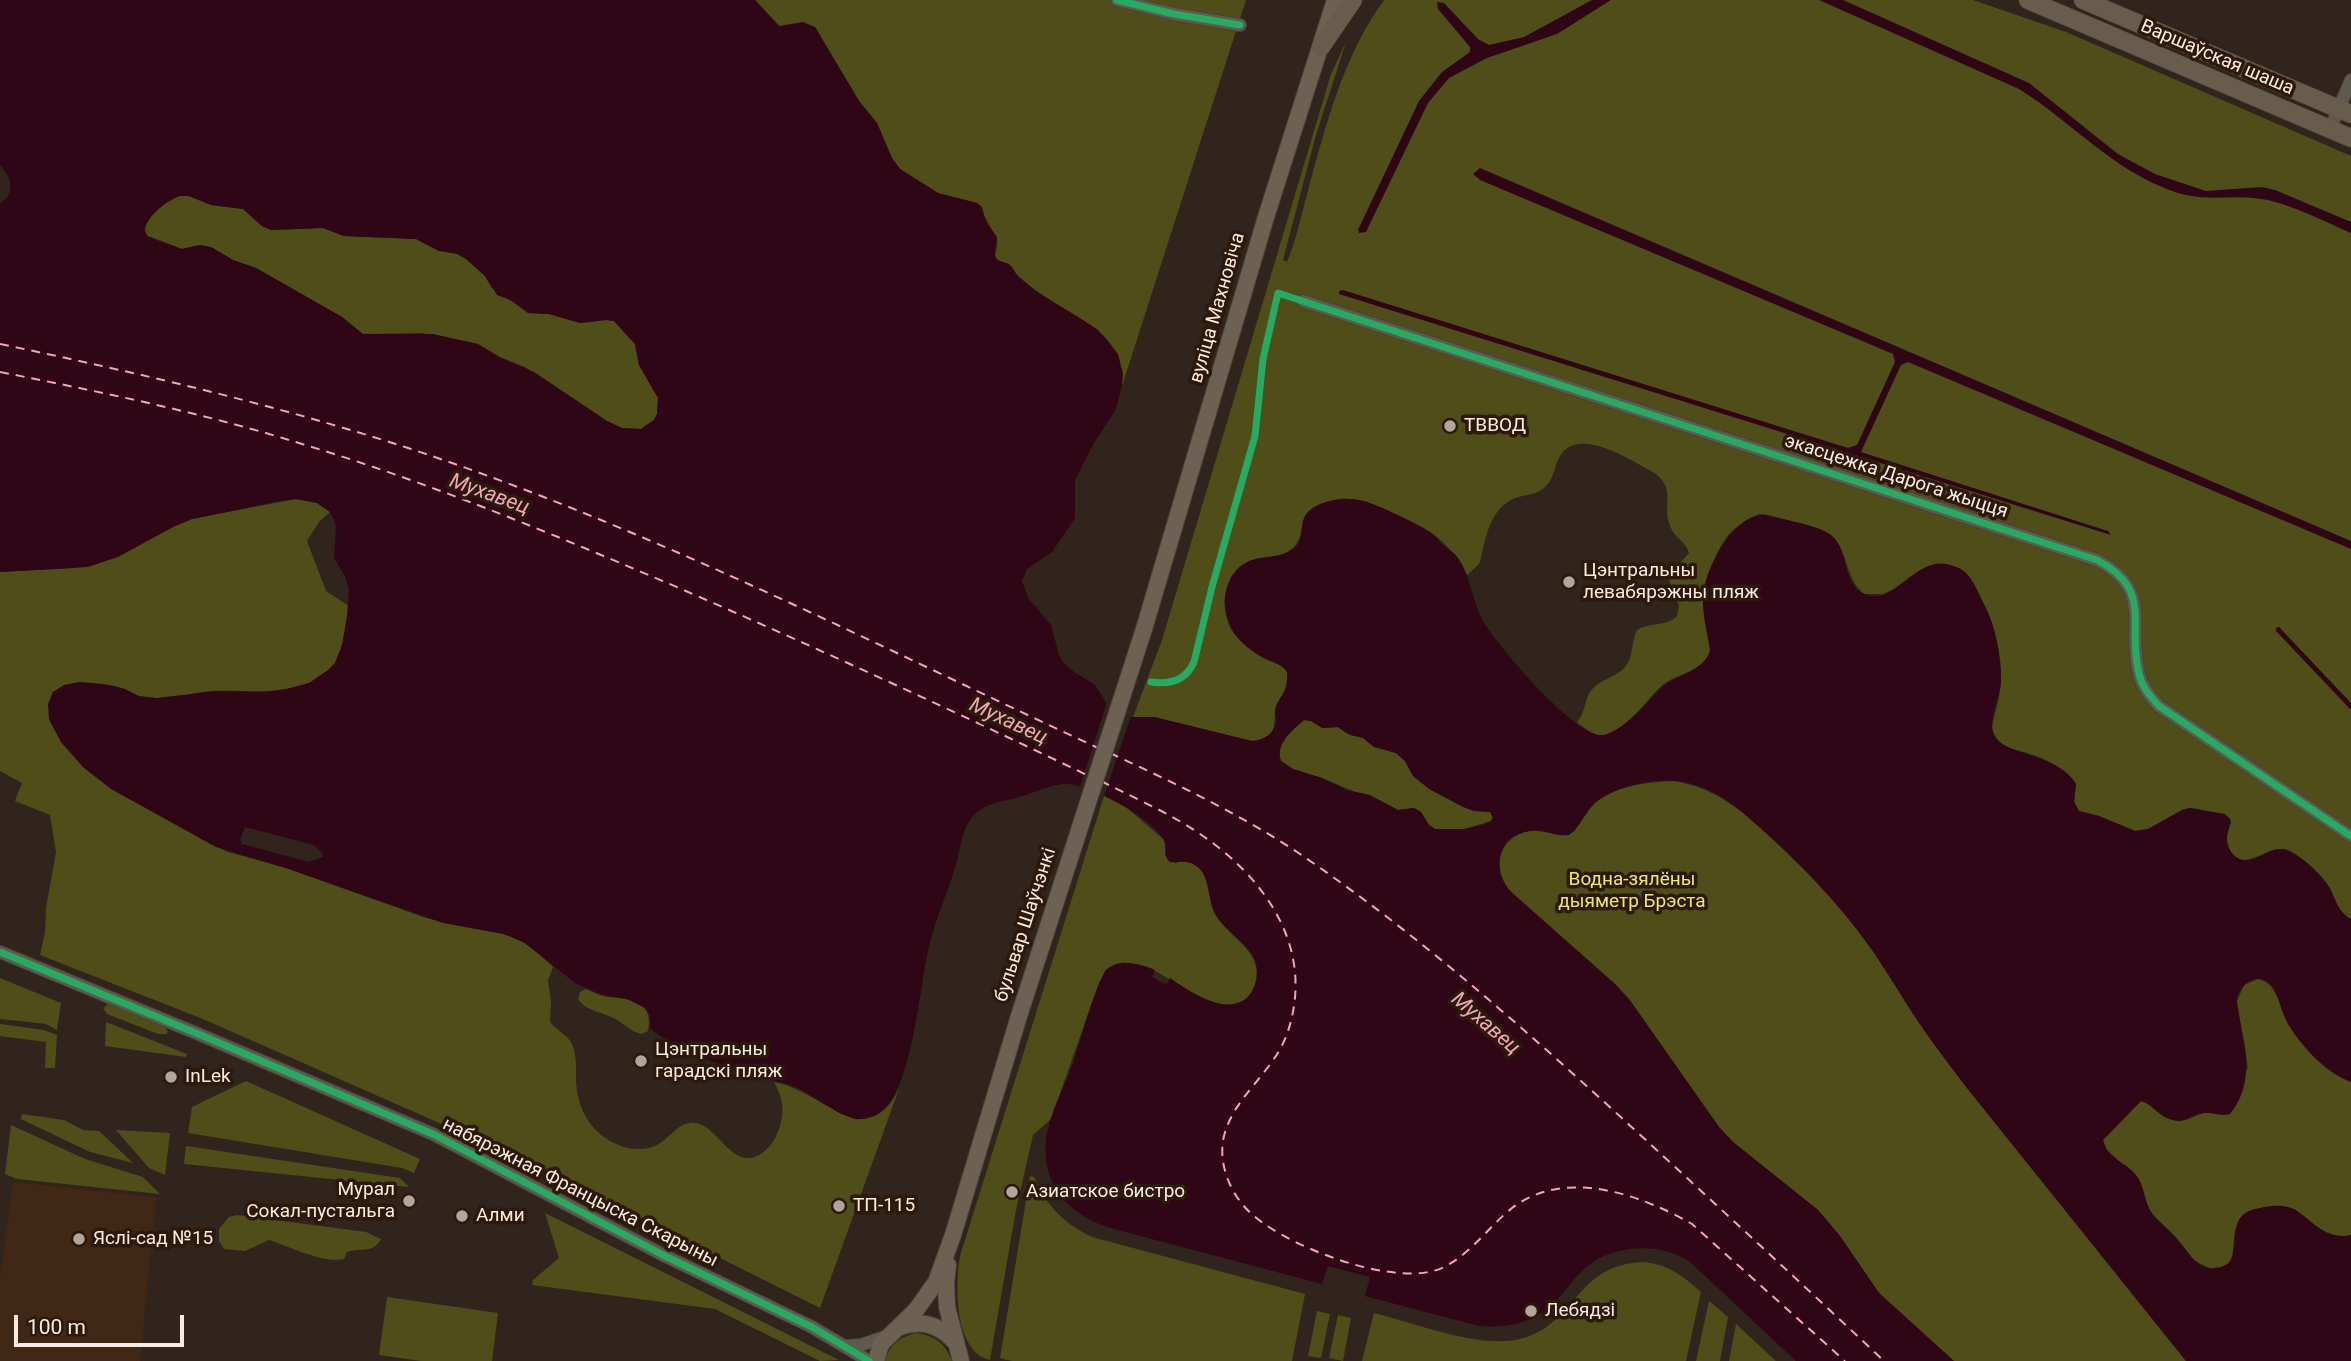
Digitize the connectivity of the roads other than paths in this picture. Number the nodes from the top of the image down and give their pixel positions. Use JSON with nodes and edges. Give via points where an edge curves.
{"nodes":[{"id":1,"x":1117,"y":0,"type":"edge"},
{"id":2,"x":1335,"y":0,"type":"edge"},
{"id":3,"x":1353,"y":0,"type":"edge"},
{"id":4,"x":2028,"y":0,"type":"edge"},
{"id":5,"x":2083,"y":0,"type":"edge"},
{"id":6,"x":1240,"y":25,"type":"dead end"},
{"id":7,"x":1321,"y":47,"type":"junction"},
{"id":8,"x":2351,"y":80,"type":"edge"},
{"id":9,"x":2345,"y":111,"type":"edge"},
{"id":10,"x":2330,"y":129,"type":"junction"},
{"id":11,"x":2351,"y":138,"type":"edge"},
{"id":12,"x":1303,"y":301,"type":"dead end"},
{"id":13,"x":1144,"y":629,"type":"joint"},
{"id":14,"x":2351,"y":836,"type":"edge"},
{"id":15,"x":0,"y":952,"type":"edge"},
{"id":16,"x":953,"y":1234,"type":"junction"},
{"id":17,"x":893,"y":1332,"type":"junction"},
{"id":18,"x":847,"y":1346,"type":"junction"},
{"id":19,"x":961,"y":1355,"type":"edge"},
{"id":20,"x":869,"y":1361,"type":"edge"},
{"id":21,"x":876,"y":1361,"type":"edge"}],
"edges":[{"from":1,"to":6,"type":"street"},
{"from":2,"to":7,"type":"main road","name":"вуліца Махновіча"},
{"from":3,"to":7,"type":"highway"},
{"from":4,"to":10,"type":"highway","name":"Варшаўская шаша"},
{"from":5,"to":9,"type":"highway","name":"Варшаўская шаша"},
{"from":7,"to":13,"type":"main road","name":"вуліца Махновіча"},
{"from":8,"to":9,"type":"street"},
{"from":9,"to":10,"type":"street"},
{"from":10,"to":11,"type":"highway","name":"Варшаўская шаша"},
{"from":12,"to":14,"type":"street","name":"экасцежка Дарога жыцця","via":[[2113,568],[2132,592],[2136,658],[2146,691],[2159,705]]},
{"from":13,"to":16,"type":"main road","name":"бульвар Шаўчэнкі"},
{"from":15,"to":18,"type":"street","name":"набярэжная Францыска Скарыны","via":[[435,1135]]},
{"from":16,"to":17,"type":"main road","name":"бульвар Шаўчэнкі","via":[[936,1282]]},
{"from":16,"to":19,"type":"main road","name":"бульвар Шаўчэнкі","via":[[947,1307]]},
{"from":17,"to":18,"type":"street"},
{"from":17,"to":19,"type":"main road","name":"бульвар Шаўчэнкі","via":[[908,1324],[929,1324],[948,1335]]},
{"from":17,"to":21,"type":"main road","name":"бульвар Шаўчэнкі","via":[[881,1344]]},
{"from":18,"to":20,"type":"street","name":"набярэжная Францыска Скарыны"}]}
